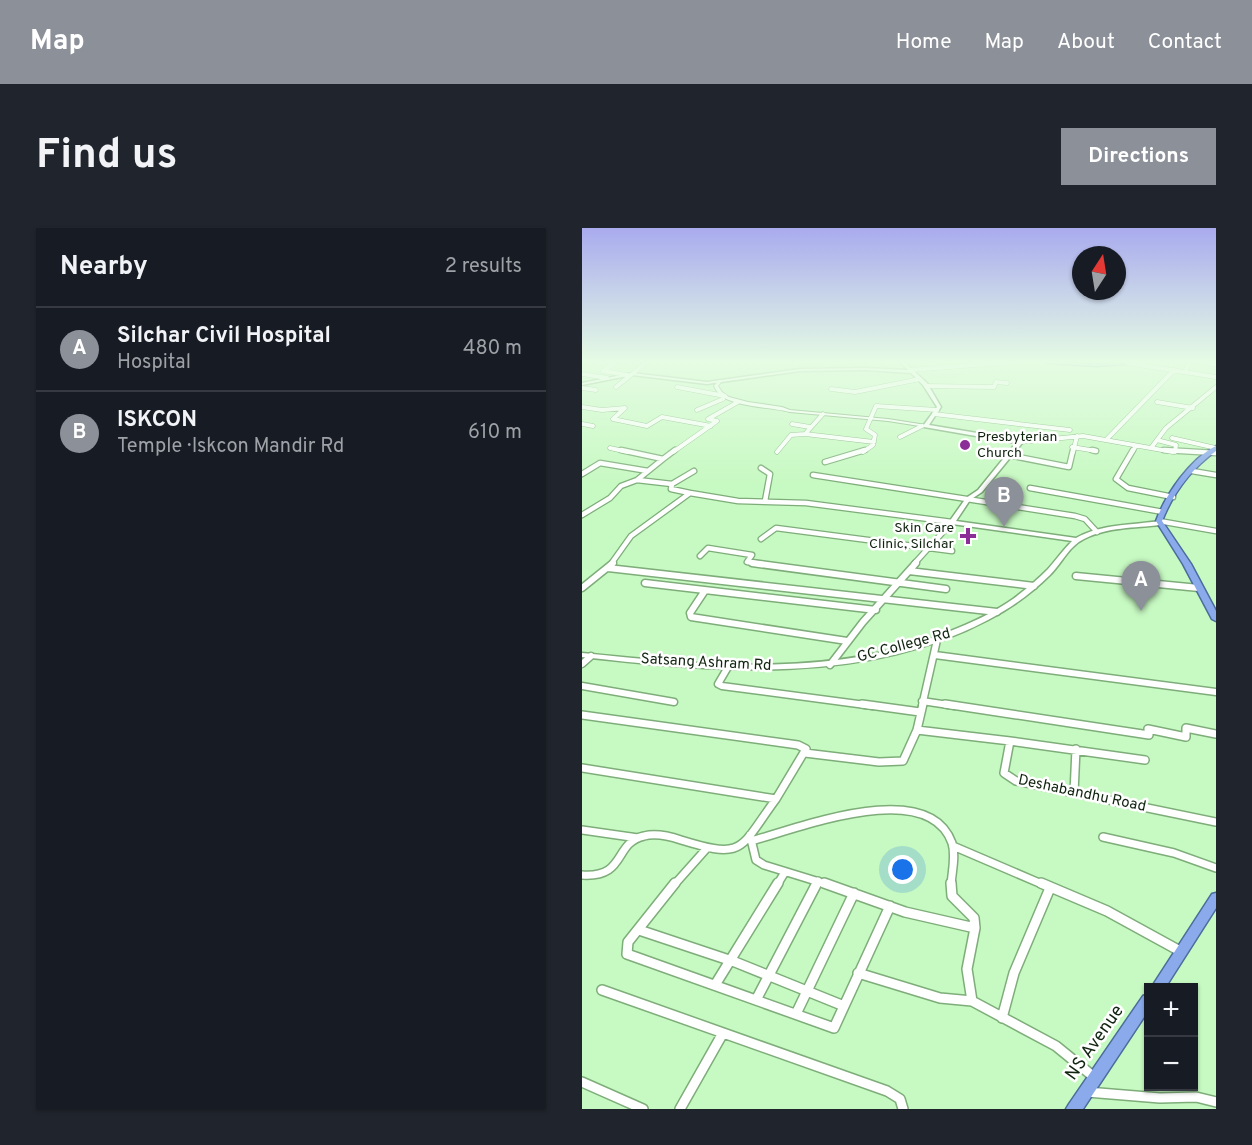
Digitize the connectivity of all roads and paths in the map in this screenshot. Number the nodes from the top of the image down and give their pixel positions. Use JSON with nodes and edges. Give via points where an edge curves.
{"nodes":[{"id":1,"x":712,"y":403,"type":"edge"},
{"id":2,"x":736,"y":403,"type":"edge"},
{"id":3,"x":746,"y":403,"type":"edge"},
{"id":4,"x":937,"y":403,"type":"edge"},
{"id":5,"x":1142,"y":403,"type":"edge"},
{"id":6,"x":1164,"y":403,"type":"edge"},
{"id":7,"x":1198,"y":403,"type":"edge"},
{"id":8,"x":582,"y":407,"type":"edge"},
{"id":9,"x":1193,"y":408,"type":"junction"},
{"id":10,"x":697,"y":410,"type":"dead end"},
{"id":11,"x":936,"y":412,"type":"junction"},
{"id":12,"x":823,"y":414,"type":"junction"},
{"id":13,"x":869,"y":418,"type":"junction"},
{"id":14,"x":582,"y":424,"type":"edge"},
{"id":15,"x":792,"y":424,"type":"dead end"},
{"id":16,"x":593,"y":426,"type":"dead end"},
{"id":17,"x":711,"y":426,"type":"junction"},
{"id":18,"x":924,"y":426,"type":"junction"},
{"id":19,"x":810,"y":427,"type":"junction"},
{"id":20,"x":1070,"y":430,"type":"dead end"},
{"id":21,"x":805,"y":434,"type":"junction"},
{"id":22,"x":1077,"y":436,"type":"junction"},
{"id":23,"x":900,"y":437,"type":"dead end"},
{"id":24,"x":1172,"y":438,"type":"dead end"},
{"id":25,"x":1106,"y":440,"type":"junction"},
{"id":26,"x":1157,"y":440,"type":"junction"},
{"id":27,"x":874,"y":442,"type":"junction"},
{"id":28,"x":1020,"y":442,"type":"junction"},
{"id":29,"x":1136,"y":446,"type":"junction"},
{"id":30,"x":1072,"y":447,"type":"junction"},
{"id":31,"x":610,"y":448,"type":"dead end"},
{"id":32,"x":1151,"y":448,"type":"junction"},
{"id":33,"x":1214,"y":450,"type":"edge"},
{"id":34,"x":1096,"y":451,"type":"dead end"},
{"id":35,"x":777,"y":452,"type":"dead end"},
{"id":36,"x":1175,"y":453,"type":"junction"},
{"id":37,"x":1008,"y":455,"type":"junction"},
{"id":38,"x":663,"y":459,"type":"junction"},
{"id":39,"x":825,"y":462,"type":"dead end"},
{"id":40,"x":762,"y":468,"type":"dead end"},
{"id":41,"x":648,"y":471,"type":"junction"},
{"id":42,"x":694,"y":471,"type":"dead end"},
{"id":43,"x":1192,"y":471,"type":"junction"},
{"id":44,"x":582,"y":474,"type":"edge"},
{"id":45,"x":813,"y":475,"type":"dead end"},
{"id":46,"x":1216,"y":475,"type":"edge"},
{"id":47,"x":637,"y":480,"type":"junction"},
{"id":48,"x":672,"y":484,"type":"junction"},
{"id":49,"x":1030,"y":488,"type":"dead end"},
{"id":50,"x":690,"y":493,"type":"junction"},
{"id":51,"x":1173,"y":497,"type":"junction"},
{"id":52,"x":968,"y":500,"type":"junction"},
{"id":53,"x":765,"y":501,"type":"junction"},
{"id":54,"x":1163,"y":512,"type":"junction"},
{"id":55,"x":583,"y":514,"type":"edge"},
{"id":56,"x":952,"y":522,"type":"junction"},
{"id":57,"x":1160,"y":522,"type":"junction"},
{"id":58,"x":1216,"y":531,"type":"edge"},
{"id":59,"x":1097,"y":532,"type":"junction"},
{"id":60,"x":761,"y":539,"type":"dead end"},
{"id":61,"x":1077,"y":540,"type":"junction"},
{"id":62,"x":930,"y":548,"type":"junction"},
{"id":63,"x":952,"y":551,"type":"dead end"},
{"id":64,"x":700,"y":556,"type":"dead end"},
{"id":65,"x":608,"y":568,"type":"junction"},
{"id":66,"x":909,"y":571,"type":"junction"},
{"id":67,"x":1076,"y":576,"type":"dead end"},
{"id":68,"x":900,"y":582,"type":"junction"},
{"id":69,"x":645,"y":583,"type":"dead end"},
{"id":70,"x":1034,"y":586,"type":"junction"},
{"id":71,"x":582,"y":588,"type":"edge"},
{"id":72,"x":1198,"y":588,"type":"junction"},
{"id":73,"x":945,"y":589,"type":"dead end"},
{"id":74,"x":704,"y":592,"type":"junction"},
{"id":75,"x":885,"y":600,"type":"junction"},
{"id":76,"x":876,"y":610,"type":"junction"},
{"id":77,"x":997,"y":612,"type":"junction"},
{"id":78,"x":1216,"y":619,"type":"edge"},
{"id":79,"x":937,"y":640,"type":"junction"},
{"id":80,"x":847,"y":641,"type":"junction"},
{"id":81,"x":935,"y":655,"type":"junction"},
{"id":82,"x":586,"y":656,"type":"edge"},
{"id":83,"x":582,"y":664,"type":"edge"},
{"id":84,"x":830,"y":665,"type":"junction"},
{"id":85,"x":728,"y":667,"type":"junction"},
{"id":86,"x":582,"y":686,"type":"edge"},
{"id":87,"x":1216,"y":692,"type":"edge"},
{"id":88,"x":922,"y":701,"type":"junction"},
{"id":89,"x":674,"y":702,"type":"dead end"},
{"id":90,"x":920,"y":712,"type":"junction"},
{"id":91,"x":582,"y":715,"type":"edge"},
{"id":92,"x":917,"y":730,"type":"junction"},
{"id":93,"x":1216,"y":734,"type":"edge"},
{"id":94,"x":1010,"y":741,"type":"junction"},
{"id":95,"x":1076,"y":749,"type":"junction"},
{"id":96,"x":805,"y":753,"type":"junction"},
{"id":97,"x":1145,"y":760,"type":"dead end"},
{"id":98,"x":582,"y":768,"type":"edge"},
{"id":99,"x":1074,"y":793,"type":"junction"},
{"id":100,"x":776,"y":799,"type":"junction"},
{"id":101,"x":1216,"y":822,"type":"edge"},
{"id":102,"x":582,"y":830,"type":"edge"},
{"id":103,"x":1103,"y":837,"type":"dead end"},
{"id":104,"x":639,"y":838,"type":"junction"},
{"id":105,"x":752,"y":845,"type":"junction"},
{"id":106,"x":952,"y":846,"type":"junction"},
{"id":107,"x":705,"y":850,"type":"junction"},
{"id":108,"x":1216,"y":868,"type":"edge"},
{"id":109,"x":785,"y":872,"type":"junction"},
{"id":110,"x":582,"y":875,"type":"edge"},
{"id":111,"x":819,"y":881,"type":"junction"},
{"id":112,"x":1050,"y":888,"type":"junction"},
{"id":113,"x":854,"y":893,"type":"junction"},
{"id":114,"x":1216,"y":898,"type":"edge"},
{"id":115,"x":890,"y":906,"type":"junction"},
{"id":116,"x":1212,"y":913,"type":"edge"},
{"id":117,"x":972,"y":927,"type":"junction"},
{"id":118,"x":639,"y":930,"type":"junction"},
{"id":119,"x":1180,"y":951,"type":"junction"},
{"id":120,"x":731,"y":961,"type":"junction"},
{"id":121,"x":858,"y":973,"type":"junction"},
{"id":122,"x":769,"y":975,"type":"junction"},
{"id":123,"x":1160,"y":983,"type":"edge"},
{"id":124,"x":715,"y":985,"type":"junction"},
{"id":125,"x":602,"y":990,"type":"dead end"},
{"id":126,"x":807,"y":990,"type":"junction"},
{"id":127,"x":756,"y":1000,"type":"junction"},
{"id":128,"x":972,"y":1001,"type":"junction"},
{"id":129,"x":844,"y":1006,"type":"junction"},
{"id":130,"x":1144,"y":1007,"type":"edge"},
{"id":131,"x":796,"y":1014,"type":"junction"},
{"id":132,"x":1002,"y":1018,"type":"junction"},
{"id":133,"x":723,"y":1033,"type":"junction"},
{"id":134,"x":1094,"y":1077,"type":"junction"},
{"id":135,"x":582,"y":1082,"type":"edge"},
{"id":136,"x":1084,"y":1092,"type":"junction"},
{"id":137,"x":1216,"y":1102,"type":"edge"},
{"id":138,"x":643,"y":1109,"type":"edge"},
{"id":139,"x":680,"y":1109,"type":"edge"},
{"id":140,"x":903,"y":1109,"type":"edge"},
{"id":141,"x":1074,"y":1109,"type":"edge"}],
"edges":[{"from":1,"to":10,"type":"street"},
{"from":2,"to":17,"type":"street","via":[[708,419],[717,421]]},
{"from":3,"to":12,"type":"street"},
{"from":4,"to":11,"type":"main road"},
{"from":5,"to":25,"type":"street"},
{"from":6,"to":9,"type":"street"},
{"from":7,"to":9,"type":"street"},
{"from":8,"to":17,"type":"street","via":[[625,408],[613,419],[647,426],[662,417]]},
{"from":9,"to":26,"type":"street","via":[[1167,427]]},
{"from":11,"to":13,"type":"street","via":[[879,406]]},
{"from":11,"to":18,"type":"main road"},
{"from":11,"to":20,"type":"street"},
{"from":12,"to":13,"type":"street"},
{"from":12,"to":19,"type":"street"},
{"from":13,"to":18,"type":"street"},
{"from":13,"to":27,"type":"street","via":[[866,429],[875,435]]},
{"from":14,"to":16,"type":"street"},
{"from":15,"to":19,"type":"street"},
{"from":17,"to":38,"type":"street"},
{"from":18,"to":23,"type":"street"},
{"from":18,"to":28,"type":"main road"},
{"from":19,"to":21,"type":"street"},
{"from":21,"to":27,"type":"street"},
{"from":21,"to":35,"type":"street","via":[[791,435]]},
{"from":22,"to":25,"type":"street"},
{"from":22,"to":28,"type":"street"},
{"from":22,"to":30,"type":"street"},
{"from":24,"to":33,"type":"street"},
{"from":25,"to":29,"type":"street"},
{"from":26,"to":32,"type":"street"},
{"from":26,"to":36,"type":"street","via":[[1176,444]]},
{"from":27,"to":39,"type":"street","via":[[861,453]]},
{"from":28,"to":37,"type":"main road"},
{"from":29,"to":32,"type":"street"},
{"from":29,"to":51,"type":"street","via":[[1116,479],[1128,488]]},
{"from":30,"to":34,"type":"street"},
{"from":30,"to":37,"type":"street","via":[[1074,457],[1068,467]]},
{"from":31,"to":38,"type":"street"},
{"from":32,"to":36,"type":"street"},
{"from":33,"to":36,"type":"street"},
{"from":33,"to":43,"type":"highway"},
{"from":37,"to":52,"type":"main road"},
{"from":38,"to":41,"type":"street"},
{"from":40,"to":53,"type":"street","via":[[770,474]]},
{"from":41,"to":44,"type":"street","via":[[600,463]]},
{"from":41,"to":47,"type":"street"},
{"from":42,"to":48,"type":"street"},
{"from":43,"to":46,"type":"street"},
{"from":43,"to":51,"type":"highway"},
{"from":45,"to":52,"type":"street"},
{"from":47,"to":48,"type":"street"},
{"from":47,"to":55,"type":"street","via":[[621,486],[610,498]]},
{"from":48,"to":50,"type":"street","via":[[671,489]]},
{"from":49,"to":54,"type":"street"},
{"from":50,"to":53,"type":"street"},
{"from":50,"to":65,"type":"street","via":[[631,536]]},
{"from":51,"to":54,"type":"highway"},
{"from":52,"to":56,"type":"main road"},
{"from":52,"to":59,"type":"street","via":[[1080,517]]},
{"from":53,"to":56,"type":"street"},
{"from":54,"to":57,"type":"highway"},
{"from":56,"to":61,"type":"main road"},
{"from":56,"to":62,"type":"street"},
{"from":57,"to":58,"type":"street"},
{"from":57,"to":59,"type":"main road","name":"GC College Rd"},
{"from":57,"to":72,"type":"highway"},
{"from":59,"to":61,"type":"main road","name":"GC College Rd"},
{"from":60,"to":62,"type":"street","via":[[776,528]]},
{"from":61,"to":70,"type":"main road","name":"GC College Rd"},
{"from":62,"to":63,"type":"street"},
{"from":62,"to":66,"type":"street"},
{"from":64,"to":68,"type":"street","via":[[708,548],[752,555],[747,562]]},
{"from":65,"to":71,"type":"street"},
{"from":65,"to":75,"type":"street"},
{"from":66,"to":68,"type":"street"},
{"from":66,"to":70,"type":"street"},
{"from":67,"to":72,"type":"street"},
{"from":68,"to":73,"type":"street"},
{"from":68,"to":75,"type":"street"},
{"from":69,"to":74,"type":"street"},
{"from":70,"to":77,"type":"main road","name":"GC College Rd"},
{"from":72,"to":78,"type":"highway"},
{"from":74,"to":76,"type":"street"},
{"from":74,"to":80,"type":"street","via":[[691,617]]},
{"from":75,"to":76,"type":"street"},
{"from":75,"to":77,"type":"street"},
{"from":76,"to":80,"type":"street"},
{"from":77,"to":79,"type":"main road","name":"GC College Rd"},
{"from":79,"to":81,"type":"street"},
{"from":79,"to":84,"type":"main road","name":"GC College Rd"},
{"from":80,"to":84,"type":"street"},
{"from":81,"to":87,"type":"street"},
{"from":81,"to":88,"type":"street"},
{"from":82,"to":83,"type":"street"},
{"from":82,"to":85,"type":"main road","name":"Satsang Ashram Rd"},
{"from":84,"to":85,"type":"main road","name":"Satsang Ashram Rd"},
{"from":85,"to":90,"type":"street","via":[[718,680],[722,686]]},
{"from":86,"to":89,"type":"street"},
{"from":88,"to":90,"type":"street"},
{"from":88,"to":93,"type":"street","via":[[1149,735],[1148,729],[1186,737],[1186,728]]},
{"from":90,"to":92,"type":"street"},
{"from":91,"to":96,"type":"street","via":[[798,745],[805,747]]},
{"from":92,"to":94,"type":"street"},
{"from":92,"to":96,"type":"street","via":[[900,763]]},
{"from":94,"to":95,"type":"street"},
{"from":94,"to":99,"type":"street","name":"Deshabandhu Road","via":[[1006,776]]},
{"from":95,"to":97,"type":"street"},
{"from":95,"to":99,"type":"street"},
{"from":96,"to":100,"type":"street"},
{"from":98,"to":100,"type":"street"},
{"from":99,"to":101,"type":"street","name":"Deshabandhu Road"},
{"from":100,"to":105,"type":"street"},
{"from":102,"to":104,"type":"street"},
{"from":103,"to":108,"type":"street","via":[[1174,853]]},
{"from":104,"to":107,"type":"street","via":[[650,835],[680,839]]},
{"from":104,"to":110,"type":"street","via":[[609,872],[595,877]]},
{"from":105,"to":106,"type":"street","via":[[845,818],[897,809],[927,817],[947,835]]},
{"from":105,"to":107,"type":"street","via":[[723,853]]},
{"from":105,"to":109,"type":"street","via":[[764,865]]},
{"from":106,"to":112,"type":"street"},
{"from":106,"to":117,"type":"street","via":[[951,891],[971,912]]},
{"from":107,"to":118,"type":"street"},
{"from":109,"to":111,"type":"street"},
{"from":109,"to":120,"type":"street"},
{"from":111,"to":113,"type":"street"},
{"from":111,"to":122,"type":"street"},
{"from":112,"to":119,"type":"street","via":[[1107,911]]},
{"from":112,"to":132,"type":"street","via":[[1014,973]]},
{"from":113,"to":115,"type":"street"},
{"from":113,"to":126,"type":"street"},
{"from":114,"to":116,"type":"highway"},
{"from":115,"to":117,"type":"street"},
{"from":115,"to":121,"type":"street"},
{"from":116,"to":119,"type":"highway"},
{"from":117,"to":128,"type":"street","via":[[967,969]]},
{"from":118,"to":120,"type":"street"},
{"from":118,"to":124,"type":"street","via":[[628,942],[627,954]]},
{"from":119,"to":123,"type":"highway"},
{"from":120,"to":122,"type":"street"},
{"from":120,"to":124,"type":"street"},
{"from":121,"to":128,"type":"street","via":[[940,998]]},
{"from":121,"to":129,"type":"street"},
{"from":122,"to":126,"type":"street"},
{"from":122,"to":127,"type":"street"},
{"from":124,"to":127,"type":"street"},
{"from":125,"to":133,"type":"street"},
{"from":126,"to":129,"type":"street"},
{"from":126,"to":131,"type":"street"},
{"from":127,"to":131,"type":"street"},
{"from":128,"to":132,"type":"street"},
{"from":129,"to":131,"type":"street","via":[[834,1028]]},
{"from":130,"to":134,"type":"highway","name":"NS Avenue"},
{"from":132,"to":134,"type":"street","via":[[1056,1046]]},
{"from":133,"to":139,"type":"street"},
{"from":133,"to":140,"type":"street","via":[[887,1091],[900,1099]]},
{"from":134,"to":136,"type":"highway","name":"NS Avenue"},
{"from":135,"to":138,"type":"street"},
{"from":136,"to":137,"type":"street","via":[[1196,1097]]},
{"from":136,"to":141,"type":"highway","name":"NS Avenue"}]}
